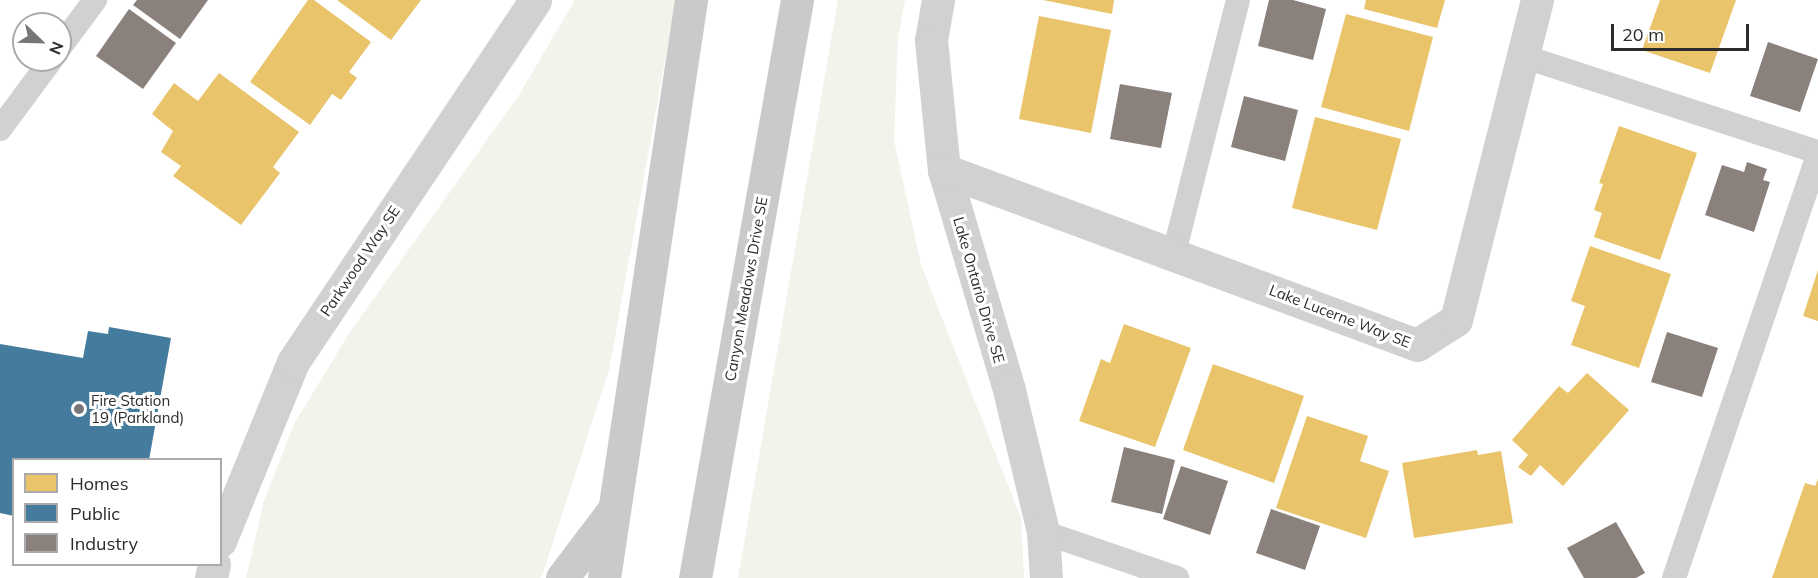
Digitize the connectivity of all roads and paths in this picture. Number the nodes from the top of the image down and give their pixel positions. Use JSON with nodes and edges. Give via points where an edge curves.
{"nodes":[{"id":1,"x":94,"y":0,"type":"edge"},
{"id":2,"x":535,"y":0,"type":"edge"},
{"id":3,"x":691,"y":0,"type":"edge"},
{"id":4,"x":797,"y":0,"type":"edge"},
{"id":5,"x":938,"y":0,"type":"edge"},
{"id":6,"x":1238,"y":0,"type":"edge"},
{"id":7,"x":1537,"y":0,"type":"edge"},
{"id":8,"x":72,"y":30,"type":"edge"},
{"id":9,"x":1522,"y":56,"type":"junction"},
{"id":10,"x":42,"y":72,"type":"edge"},
{"id":11,"x":0,"y":129,"type":"edge"},
{"id":12,"x":1818,"y":154,"type":"edge"},
{"id":13,"x":944,"y":170,"type":"junction"},
{"id":14,"x":1174,"y":253,"type":"junction"},
{"id":15,"x":615,"y":508,"type":"junction"},
{"id":16,"x":1043,"y":532,"type":"junction"},
{"id":17,"x":222,"y":536,"type":"edge"},
{"id":18,"x":562,"y":578,"type":"edge"},
{"id":19,"x":604,"y":578,"type":"edge"},
{"id":20,"x":695,"y":578,"type":"edge"},
{"id":21,"x":1046,"y":578,"type":"edge"},
{"id":22,"x":1177,"y":578,"type":"edge"},
{"id":23,"x":1674,"y":578,"type":"edge"}],
"edges":[{"from":1,"to":8,"type":"lane"},
{"from":2,"to":17,"type":"street","name":"Parkwood Way SE","via":[[293,362]]},
{"from":3,"to":15,"type":"main road"},
{"from":4,"to":20,"type":"main road","name":"Canyon Meadows Drive SE"},
{"from":5,"to":13,"type":"street","name":"Lake Ontario Drive SE","via":[[931,40]]},
{"from":6,"to":14,"type":"lane"},
{"from":7,"to":9,"type":"street","name":"Lake Lucerne Way SE"},
{"from":9,"to":12,"type":"lane"},
{"from":9,"to":14,"type":"street","name":"Lake Lucerne Way SE","via":[[1455,320],[1417,345]]},
{"from":10,"to":11,"type":"lane"},
{"from":12,"to":23,"type":"lane"},
{"from":13,"to":14,"type":"street","name":"Lake Lucerne Way SE"},
{"from":13,"to":16,"type":"street","name":"Lake Ontario Drive SE","via":[[1009,390]]},
{"from":15,"to":18,"type":"main road"},
{"from":15,"to":19,"type":"main road"},
{"from":16,"to":21,"type":"street","name":"Lake Ontario Drive SE"},
{"from":16,"to":22,"type":"lane"}]}
